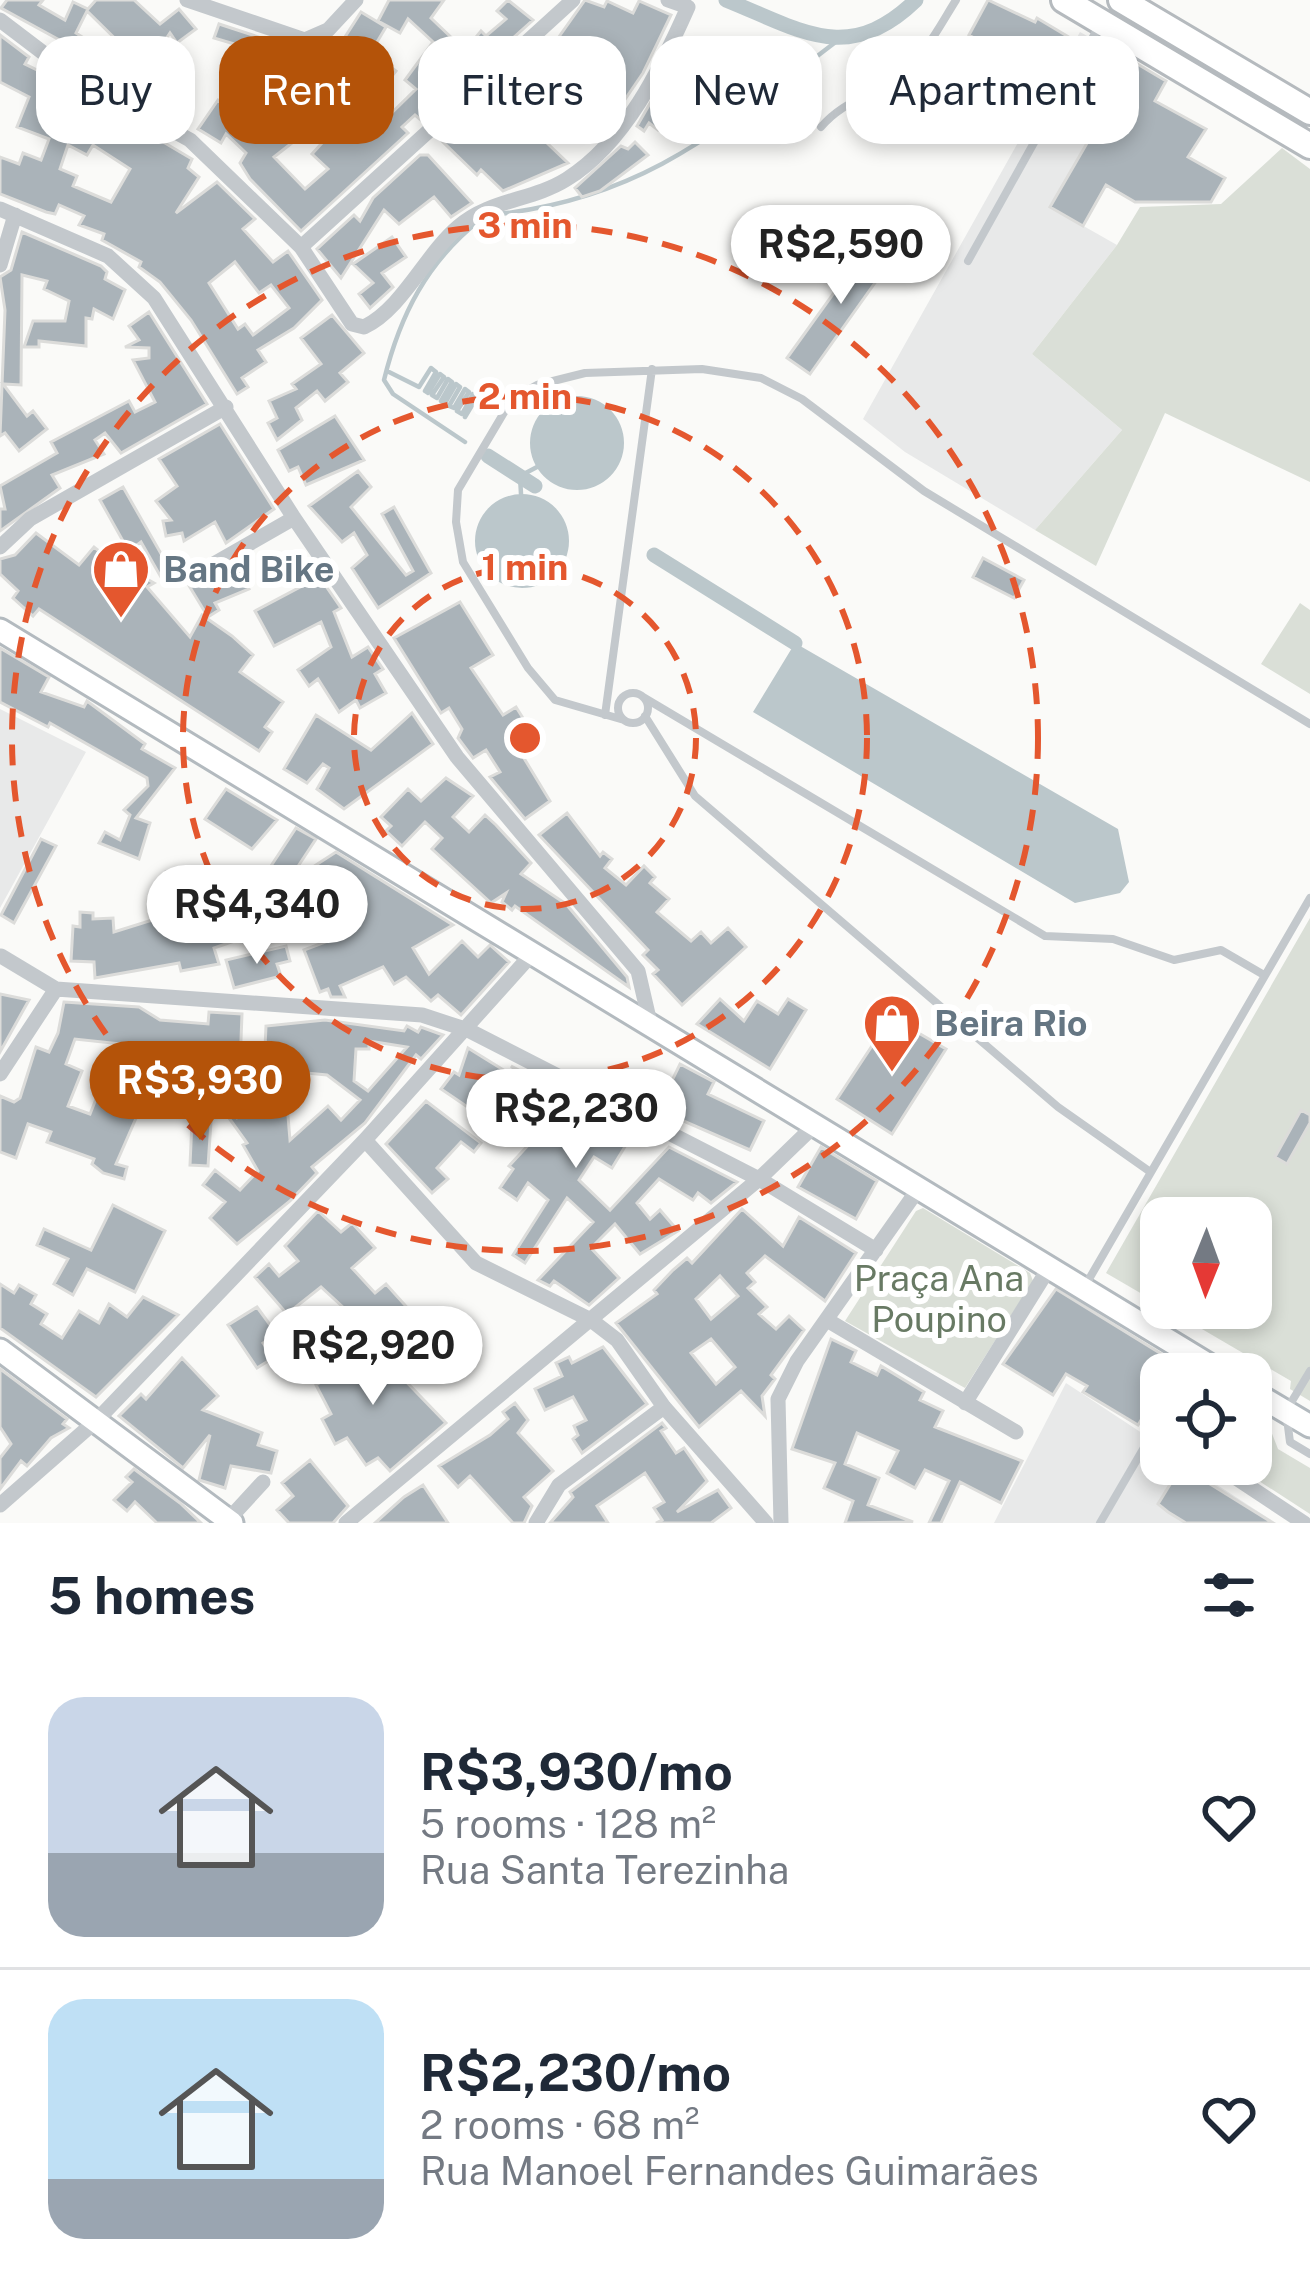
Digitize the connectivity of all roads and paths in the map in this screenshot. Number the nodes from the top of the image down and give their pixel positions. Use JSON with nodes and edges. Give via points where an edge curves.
{"nodes":[{"id":1,"x":187,"y":0,"type":"edge"},
{"id":2,"x":356,"y":0,"type":"edge"},
{"id":3,"x":574,"y":0,"type":"edge"},
{"id":4,"x":956,"y":0,"type":"edge"},
{"id":5,"x":1064,"y":0,"type":"edge"},
{"id":6,"x":1120,"y":0,"type":"edge"},
{"id":7,"x":672,"y":2,"type":"edge"},
{"id":8,"x":0,"y":20,"type":"edge"},
{"id":9,"x":1101,"y":21,"type":"junction"},
{"id":10,"x":1310,"y":112,"type":"edge"},
{"id":11,"x":822,"y":126,"type":"edge"},
{"id":12,"x":1310,"y":146,"type":"edge"},
{"id":13,"x":7,"y":212,"type":"edge"},
{"id":14,"x":301,"y":247,"type":"junction"},
{"id":15,"x":968,"y":261,"type":"dead end"},
{"id":16,"x":0,"y":265,"type":"edge"},
{"id":17,"x":652,"y":369,"type":"junction"},
{"id":18,"x":226,"y":407,"type":"junction"},
{"id":19,"x":294,"y":518,"type":"junction"},
{"id":20,"x":0,"y":547,"type":"edge"},
{"id":21,"x":199,"y":573,"type":"dead end"},
{"id":22,"x":0,"y":630,"type":"edge"},
{"id":23,"x":608,"y":678,"type":"junction"},
{"id":24,"x":629,"y":694,"type":"junction"},
{"id":25,"x":643,"y":698,"type":"junction"},
{"id":26,"x":605,"y":715,"type":"junction"},
{"id":27,"x":645,"y":716,"type":"junction"},
{"id":28,"x":624,"y":720,"type":"junction"},
{"id":29,"x":1310,"y":724,"type":"edge"},
{"id":30,"x":1310,"y":898,"type":"edge"},
{"id":31,"x":532,"y":954,"type":"junction"},
{"id":32,"x":1,"y":956,"type":"edge"},
{"id":33,"x":1264,"y":975,"type":"junction"},
{"id":34,"x":56,"y":988,"type":"junction"},
{"id":35,"x":652,"y":1027,"type":"junction"},
{"id":36,"x":468,"y":1030,"type":"junction"},
{"id":37,"x":0,"y":1074,"type":"edge"},
{"id":38,"x":816,"y":1124,"type":"junction"},
{"id":39,"x":365,"y":1140,"type":"junction"},
{"id":40,"x":1149,"y":1171,"type":"junction"},
{"id":41,"x":760,"y":1179,"type":"junction"},
{"id":42,"x":919,"y":1187,"type":"junction"},
{"id":43,"x":876,"y":1250,"type":"junction"},
{"id":44,"x":1048,"y":1268,"type":"junction"},
{"id":45,"x":1083,"y":1289,"type":"junction"},
{"id":46,"x":591,"y":1320,"type":"junction"},
{"id":47,"x":827,"y":1320,"type":"junction"},
{"id":48,"x":0,"y":1349,"type":"edge"},
{"id":49,"x":1176,"y":1353,"type":"edge"},
{"id":50,"x":1310,"y":1371,"type":"edge"},
{"id":51,"x":965,"y":1403,"type":"junction"},
{"id":52,"x":1272,"y":1404,"type":"edge"},
{"id":53,"x":664,"y":1407,"type":"junction"},
{"id":54,"x":1286,"y":1412,"type":"junction"},
{"id":55,"x":97,"y":1420,"type":"junction"},
{"id":56,"x":1310,"y":1426,"type":"edge"},
{"id":57,"x":1016,"y":1432,"type":"dead end"},
{"id":58,"x":1310,"y":1454,"type":"edge"},
{"id":59,"x":1140,"y":1456,"type":"edge"},
{"id":60,"x":263,"y":1481,"type":"dead end"},
{"id":61,"x":1247,"y":1485,"type":"edge"},
{"id":62,"x":0,"y":1505,"type":"edge"},
{"id":63,"x":230,"y":1521,"type":"edge"},
{"id":64,"x":346,"y":1523,"type":"edge"},
{"id":65,"x":536,"y":1523,"type":"edge"},
{"id":66,"x":766,"y":1523,"type":"edge"},
{"id":67,"x":781,"y":1523,"type":"edge"},
{"id":68,"x":1100,"y":1523,"type":"edge"},
{"id":69,"x":1304,"y":1523,"type":"edge"}],
"edges":[{"from":1,"to":2,"type":"street","via":[[305,40],[328,30]]},
{"from":3,"to":14,"type":"street"},
{"from":4,"to":11,"type":"lane","via":[[919,58],[839,106]]},
{"from":5,"to":9,"type":"main road"},
{"from":6,"to":10,"type":"main road"},
{"from":7,"to":14,"type":"street","via":[[688,8],[619,133],[568,178],[463,222],[372,323],[352,324]]},
{"from":8,"to":14,"type":"street","via":[[75,76],[190,140]]},
{"from":9,"to":12,"type":"main road"},
{"from":9,"to":15,"type":"lane"},
{"from":13,"to":16,"type":"street"},
{"from":13,"to":18,"type":"street","via":[[108,256],[130,274]]},
{"from":17,"to":23,"type":"lane"},
{"from":17,"to":26,"type":"lane","via":[[551,379],[512,399],[458,490],[463,562],[528,668],[555,700]]},
{"from":17,"to":29,"type":"lane","via":[[761,378],[802,400],[924,491]]},
{"from":18,"to":19,"type":"street"},
{"from":18,"to":20,"type":"street","via":[[30,519]]},
{"from":19,"to":21,"type":"street"},
{"from":19,"to":35,"type":"street","via":[[457,757],[638,971]]},
{"from":22,"to":31,"type":"main road"},
{"from":23,"to":24,"type":"lane"},
{"from":23,"to":26,"type":"lane"},
{"from":24,"to":25,"type":"lane"},
{"from":24,"to":28,"type":"lane","via":[[619,704]]},
{"from":25,"to":27,"type":"lane"},
{"from":25,"to":33,"type":"lane","via":[[1045,936],[1113,939],[1174,960],[1221,950]]},
{"from":26,"to":28,"type":"lane"},
{"from":27,"to":28,"type":"lane"},
{"from":27,"to":40,"type":"lane","via":[[695,796],[1058,1107]]},
{"from":30,"to":33,"type":"lane"},
{"from":31,"to":35,"type":"main road"},
{"from":31,"to":36,"type":"street"},
{"from":32,"to":34,"type":"street"},
{"from":33,"to":40,"type":"lane"},
{"from":34,"to":36,"type":"street","via":[[422,1015]]},
{"from":34,"to":37,"type":"street"},
{"from":35,"to":38,"type":"main road"},
{"from":36,"to":39,"type":"street"},
{"from":36,"to":41,"type":"street"},
{"from":38,"to":41,"type":"street"},
{"from":38,"to":42,"type":"main road"},
{"from":39,"to":46,"type":"street","via":[[476,1264]]},
{"from":39,"to":55,"type":"street"},
{"from":40,"to":45,"type":"lane"},
{"from":41,"to":43,"type":"street"},
{"from":41,"to":46,"type":"street"},
{"from":42,"to":43,"type":"street"},
{"from":42,"to":44,"type":"main road"},
{"from":43,"to":47,"type":"street"},
{"from":44,"to":45,"type":"main road"},
{"from":44,"to":51,"type":"street"},
{"from":45,"to":49,"type":"main road"},
{"from":46,"to":53,"type":"street","via":[[617,1340]]},
{"from":46,"to":64,"type":"street"},
{"from":47,"to":51,"type":"street"},
{"from":47,"to":67,"type":"street","via":[[778,1399]]},
{"from":48,"to":55,"type":"main road"},
{"from":50,"to":54,"type":"lane"},
{"from":51,"to":57,"type":"street"},
{"from":52,"to":54,"type":"main road"},
{"from":53,"to":65,"type":"street","via":[[559,1485]]},
{"from":53,"to":66,"type":"street"},
{"from":54,"to":56,"type":"main road"},
{"from":54,"to":58,"type":"lane","via":[[1290,1442]]},
{"from":55,"to":62,"type":"street"},
{"from":55,"to":63,"type":"main road"},
{"from":59,"to":68,"type":"lane"},
{"from":60,"to":63,"type":"street"},
{"from":61,"to":69,"type":"street"}]}
